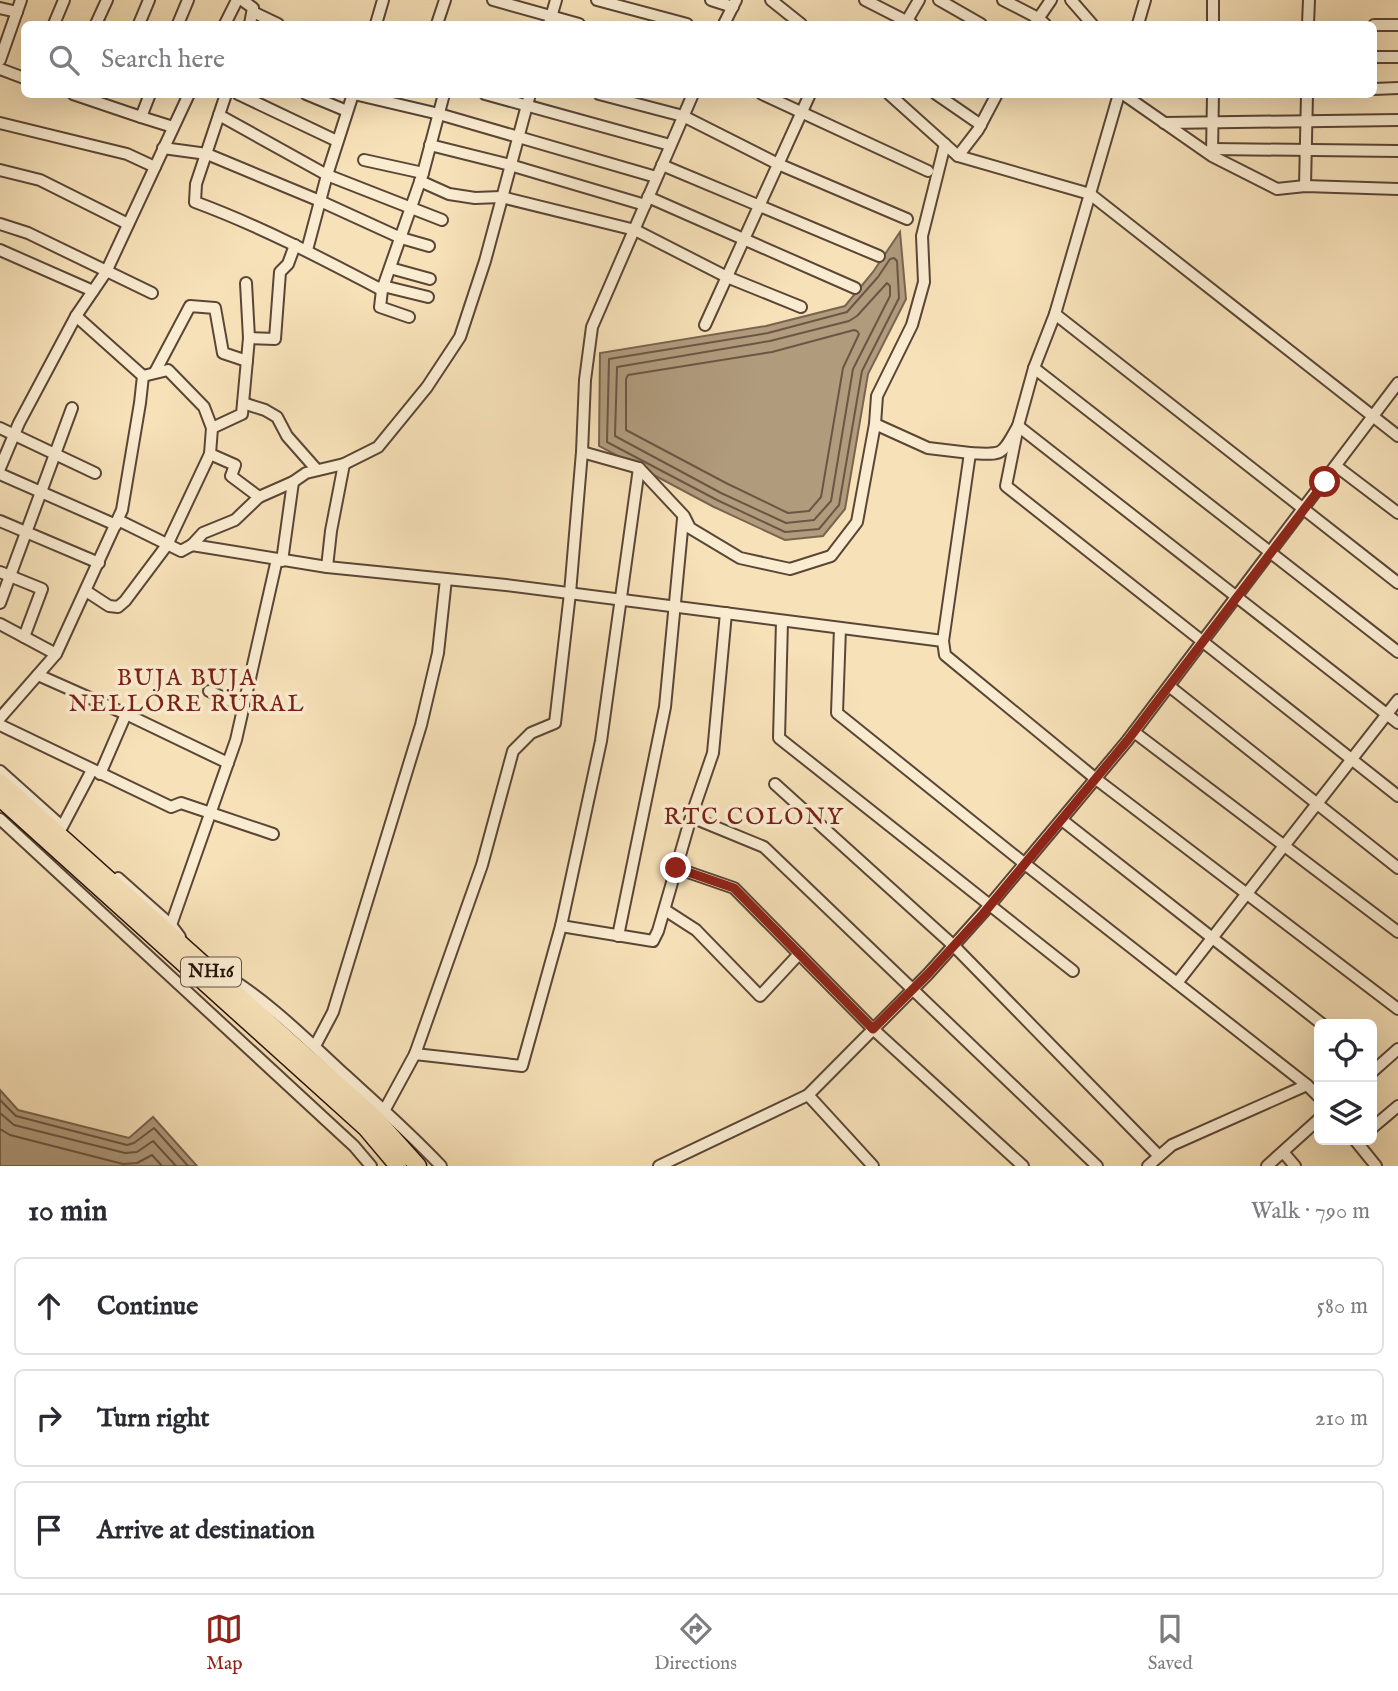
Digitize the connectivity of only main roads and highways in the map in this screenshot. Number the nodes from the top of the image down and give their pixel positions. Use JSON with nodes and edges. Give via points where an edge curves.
{"nodes":[{"id":1,"x":0,"y":782,"type":"edge"},
{"id":2,"x":0,"y":798,"type":"edge"},
{"id":3,"x":398,"y":1166,"type":"edge"},
{"id":4,"x":418,"y":1166,"type":"edge"}],
"edges":[{"from":1,"to":4,"type":"highway","number":"NH16","via":[[376,1119]]},
{"from":2,"to":3,"type":"highway","number":"NH16","via":[[366,1128]]}]}
